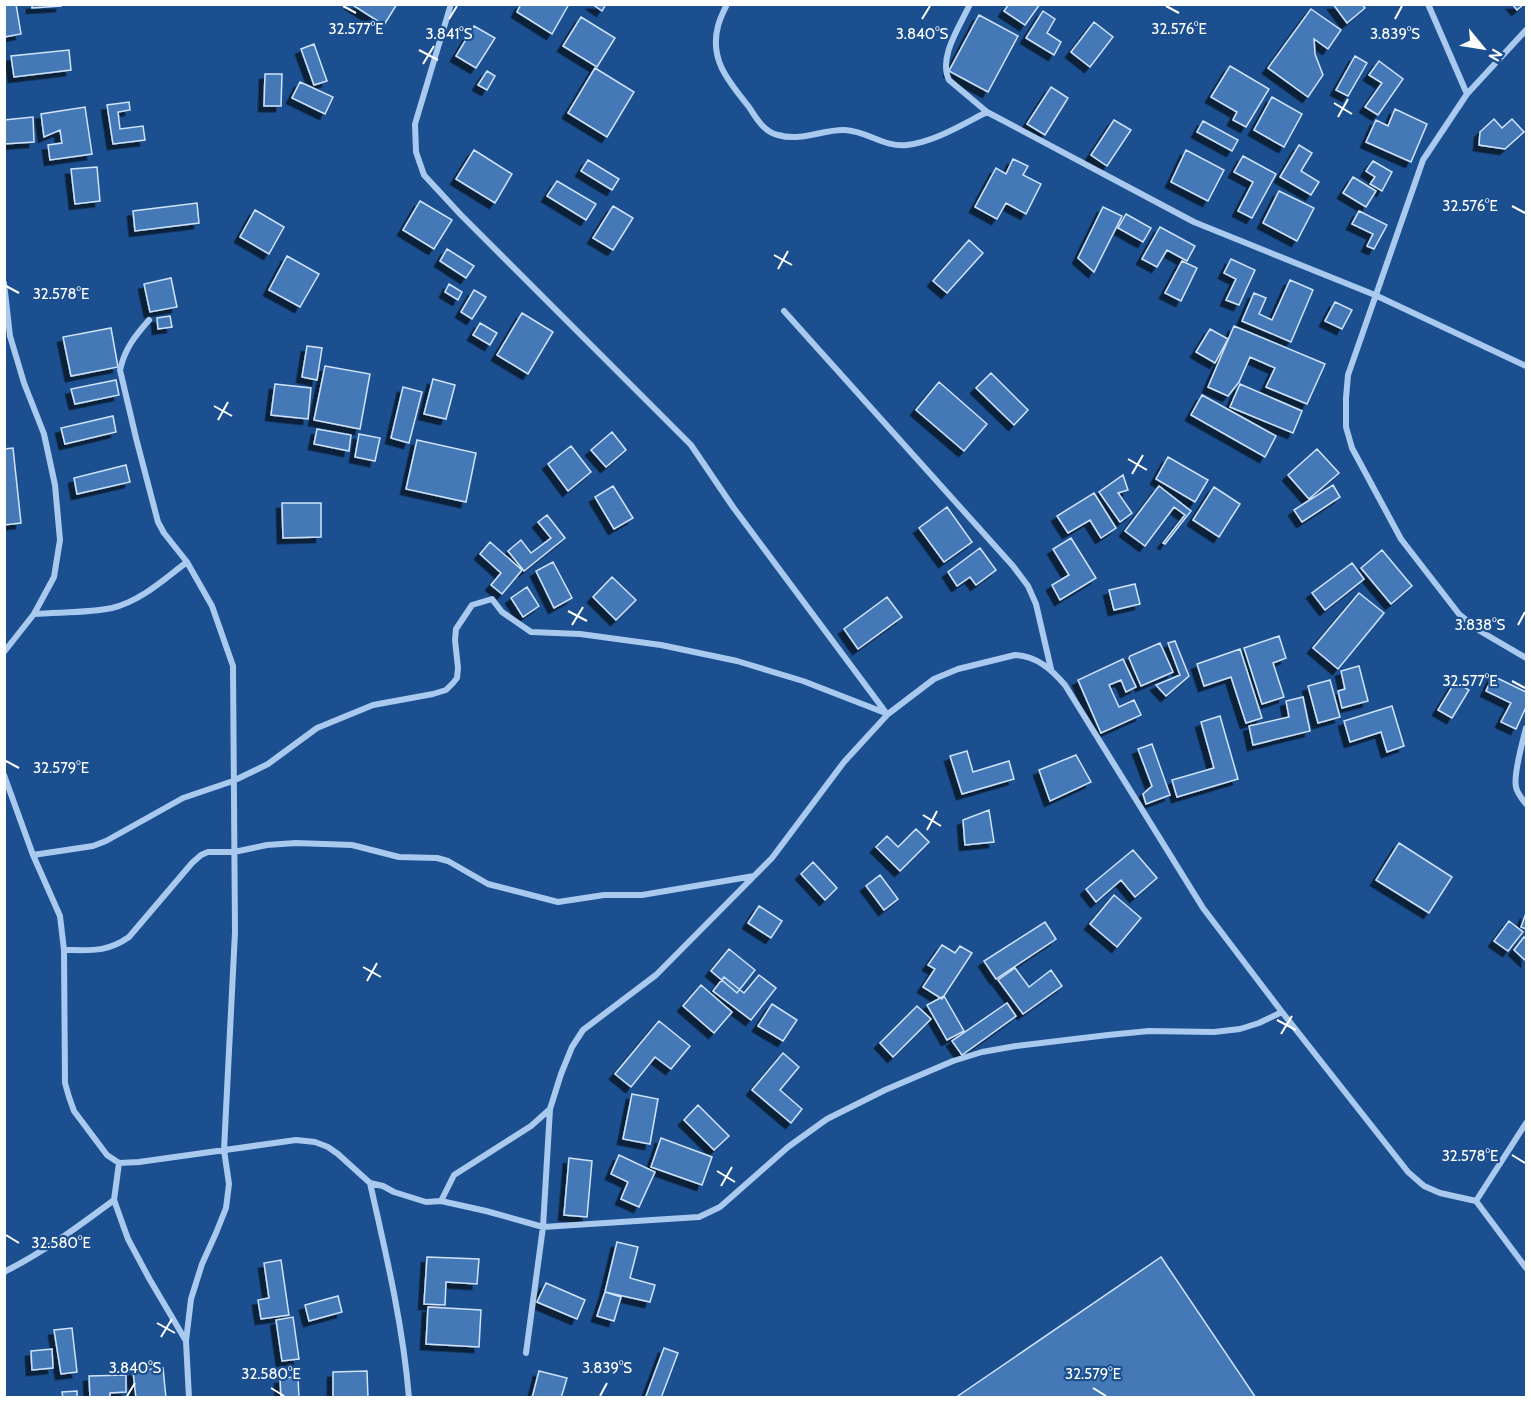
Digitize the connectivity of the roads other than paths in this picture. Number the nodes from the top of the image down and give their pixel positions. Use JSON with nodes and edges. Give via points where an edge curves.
{"nodes":[{"id":1,"x":451,"y":4,"type":"edge"},
{"id":2,"x":727,"y":4,"type":"edge"},
{"id":3,"x":970,"y":4,"type":"edge"},
{"id":4,"x":1428,"y":4,"type":"edge"},
{"id":5,"x":1527,"y":30,"type":"edge"},
{"id":6,"x":1467,"y":94,"type":"junction"},
{"id":7,"x":987,"y":112,"type":"junction"},
{"id":8,"x":4,"y":283,"type":"edge"},
{"id":9,"x":1375,"y":295,"type":"junction"},
{"id":10,"x":784,"y":311,"type":"dead end"},
{"id":11,"x":149,"y":320,"type":"dead end"},
{"id":12,"x":1527,"y":366,"type":"edge"},
{"id":13,"x":187,"y":562,"type":"junction"},
{"id":14,"x":34,"y":614,"type":"junction"},
{"id":15,"x":4,"y":652,"type":"edge"},
{"id":16,"x":1527,"y":658,"type":"edge"},
{"id":17,"x":1051,"y":669,"type":"junction"},
{"id":18,"x":888,"y":714,"type":"junction"},
{"id":19,"x":1527,"y":728,"type":"edge"},
{"id":20,"x":4,"y":775,"type":"edge"},
{"id":21,"x":233,"y":781,"type":"junction"},
{"id":22,"x":1527,"y":804,"type":"edge"},
{"id":23,"x":234,"y":852,"type":"junction"},
{"id":24,"x":33,"y":855,"type":"junction"},
{"id":25,"x":754,"y":876,"type":"junction"},
{"id":26,"x":64,"y":950,"type":"junction"},
{"id":27,"x":1282,"y":1012,"type":"junction"},
{"id":28,"x":550,"y":1109,"type":"junction"},
{"id":29,"x":1527,"y":1123,"type":"edge"},
{"id":30,"x":224,"y":1150,"type":"junction"},
{"id":31,"x":119,"y":1163,"type":"junction"},
{"id":32,"x":370,"y":1183,"type":"junction"},
{"id":33,"x":114,"y":1200,"type":"junction"},
{"id":34,"x":441,"y":1201,"type":"junction"},
{"id":35,"x":1476,"y":1201,"type":"junction"},
{"id":36,"x":543,"y":1227,"type":"junction"},
{"id":37,"x":1527,"y":1268,"type":"edge"},
{"id":38,"x":4,"y":1272,"type":"edge"},
{"id":39,"x":186,"y":1341,"type":"junction"},
{"id":40,"x":526,"y":1353,"type":"dead end"},
{"id":41,"x":189,"y":1398,"type":"edge"},
{"id":42,"x":409,"y":1398,"type":"edge"}],
"edges":[{"from":1,"to":18,"type":"street","via":[[415,124],[416,152],[424,175],[691,446]]},
{"from":2,"to":7,"type":"street","via":[[718,24],[717,57],[724,76],[771,133],[792,138],[845,130],[893,145],[906,145],[934,139]]},
{"from":3,"to":7,"type":"street","via":[[947,54],[946,73],[949,80]]},
{"from":4,"to":6,"type":"street"},
{"from":5,"to":6,"type":"street"},
{"from":6,"to":9,"type":"street","via":[[1423,160]]},
{"from":7,"to":9,"type":"street","via":[[1194,222]]},
{"from":8,"to":14,"type":"street","via":[[10,336],[44,434],[55,485],[60,540],[54,577]]},
{"from":9,"to":12,"type":"street"},
{"from":9,"to":16,"type":"street","via":[[1348,375],[1346,427],[1352,448],[1401,539],[1459,614]]},
{"from":10,"to":17,"type":"street","via":[[1028,586]]},
{"from":11,"to":13,"type":"street","via":[[129,345],[120,370],[158,522]]},
{"from":13,"to":14,"type":"street","via":[[148,591],[114,608]]},
{"from":13,"to":21,"type":"street","via":[[212,606],[232,666]]},
{"from":14,"to":15,"type":"street"},
{"from":17,"to":18,"type":"street","via":[[1015,655],[958,669],[934,679]]},
{"from":17,"to":27,"type":"street","via":[[1065,685],[1203,908]]},
{"from":18,"to":21,"type":"street","via":[[737,661],[649,643],[531,632],[502,612],[492,598],[472,604],[456,629],[457,678],[446,690],[373,705],[317,728],[275,759]]},
{"from":18,"to":25,"type":"street","via":[[844,762]]},
{"from":19,"to":22,"type":"street","via":[[1515,786]]},
{"from":20,"to":24,"type":"street"},
{"from":21,"to":23,"type":"street"},
{"from":21,"to":24,"type":"street","via":[[183,798],[106,842]]},
{"from":23,"to":25,"type":"street","via":[[296,843],[352,845],[399,857],[437,858],[488,884],[558,902],[604,895],[642,895]]},
{"from":23,"to":26,"type":"street","via":[[201,855],[119,944],[101,950]]},
{"from":23,"to":30,"type":"street","via":[[235,932]]},
{"from":24,"to":26,"type":"street","via":[[60,915]]},
{"from":25,"to":28,"type":"street","via":[[656,975],[583,1030],[572,1047]]},
{"from":26,"to":31,"type":"street","via":[[69,1097],[74,1111],[107,1155]]},
{"from":27,"to":35,"type":"street","via":[[1408,1172],[1440,1193]]},
{"from":27,"to":36,"type":"street","via":[[1240,1029],[1149,1031],[982,1052],[885,1090],[827,1119],[788,1147],[720,1207],[699,1216]]},
{"from":28,"to":34,"type":"street","via":[[531,1126],[454,1175]]},
{"from":28,"to":36,"type":"street"},
{"from":29,"to":35,"type":"street"},
{"from":30,"to":31,"type":"street"},
{"from":30,"to":32,"type":"street","via":[[296,1140],[315,1142],[338,1154]]},
{"from":30,"to":39,"type":"street","via":[[229,1184],[225,1208],[191,1299]]},
{"from":31,"to":33,"type":"street"},
{"from":32,"to":34,"type":"street","via":[[426,1202]]},
{"from":32,"to":42,"type":"street","via":[[392,1285]]},
{"from":33,"to":38,"type":"street","via":[[58,1241]]},
{"from":33,"to":39,"type":"street","via":[[128,1239]]},
{"from":34,"to":36,"type":"street"},
{"from":35,"to":37,"type":"street"},
{"from":36,"to":40,"type":"street"},
{"from":39,"to":41,"type":"street"}]}
